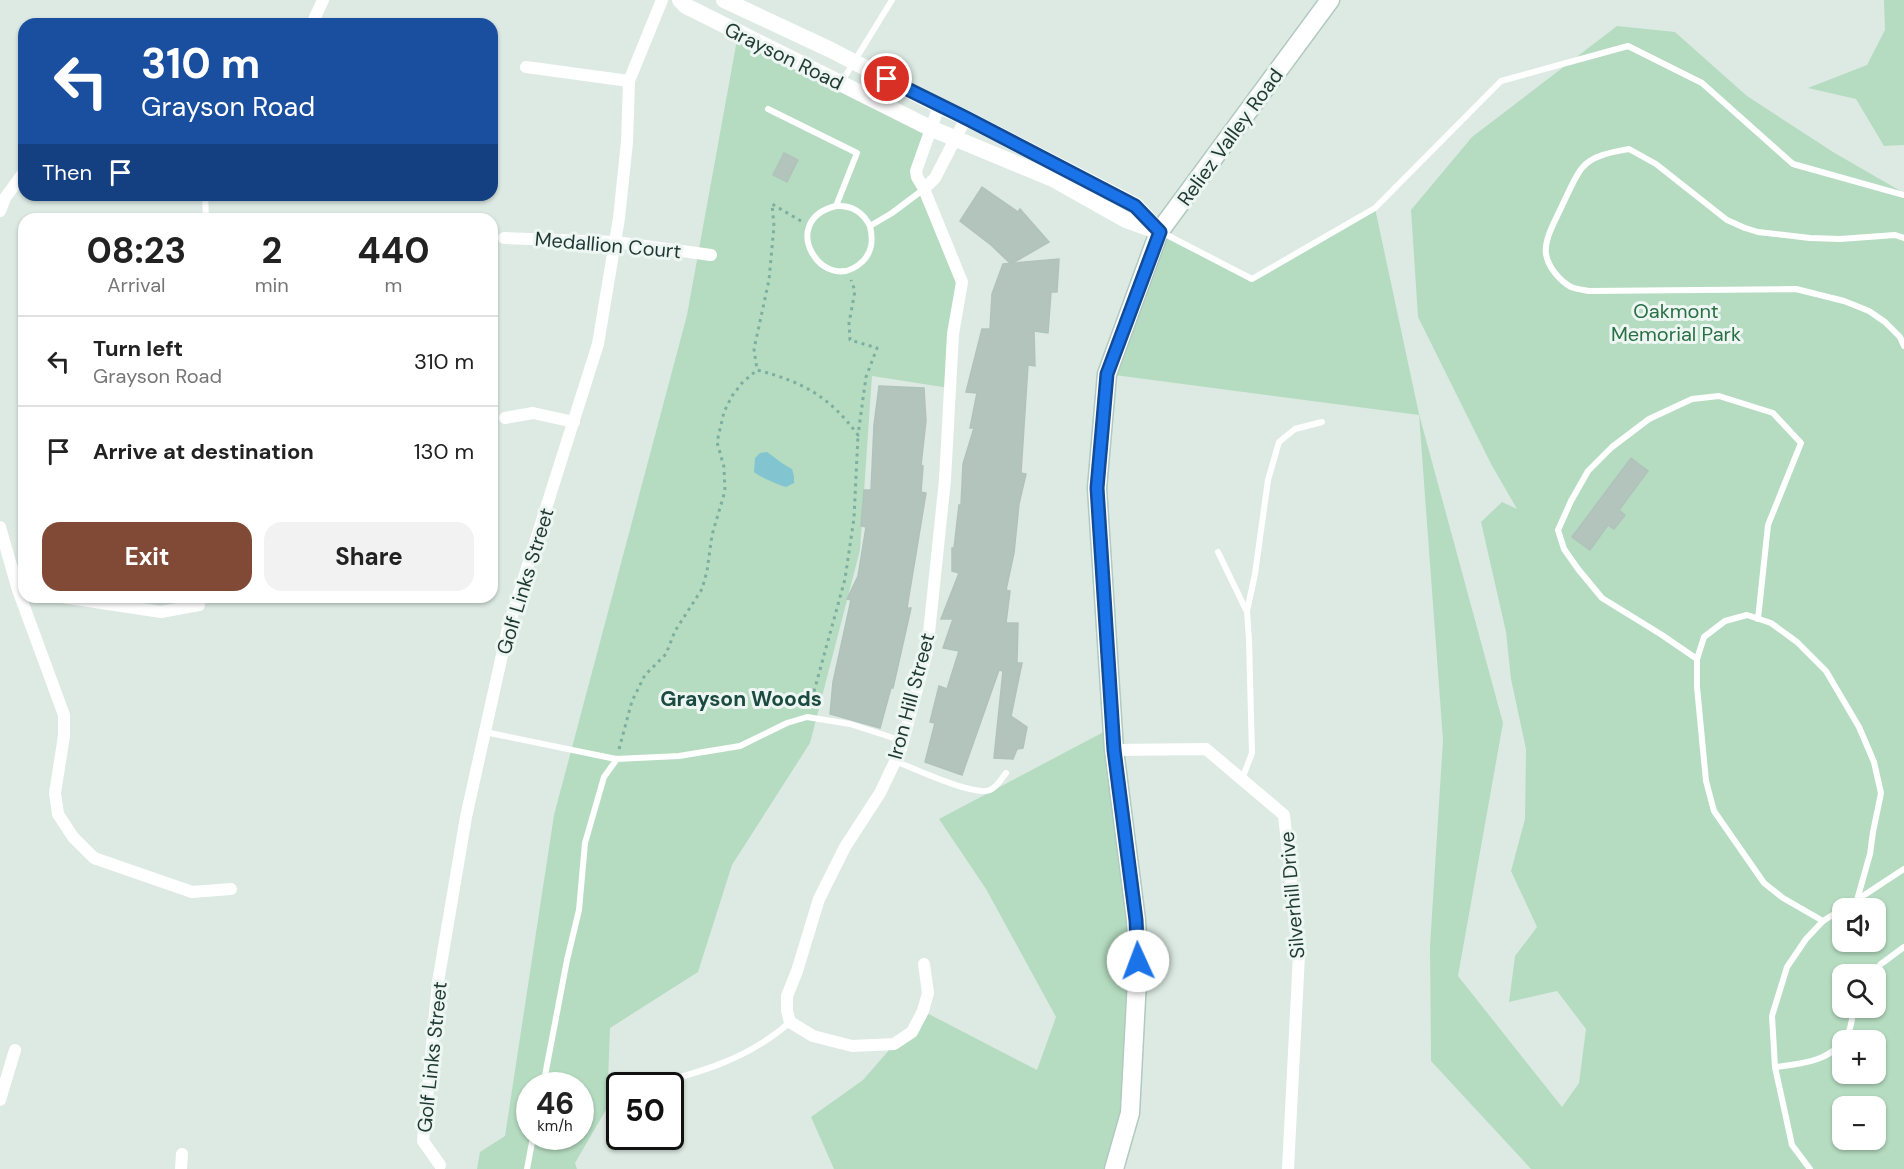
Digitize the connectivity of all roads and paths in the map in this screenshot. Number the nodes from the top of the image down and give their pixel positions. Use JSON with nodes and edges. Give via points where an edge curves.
{"nodes":[{"id":1,"x":323,"y":0,"type":"edge"},
{"id":2,"x":662,"y":0,"type":"edge"},
{"id":3,"x":680,"y":0,"type":"edge"},
{"id":4,"x":724,"y":0,"type":"edge"},
{"id":5,"x":892,"y":0,"type":"edge"},
{"id":6,"x":1330,"y":0,"type":"edge"},
{"id":7,"x":315,"y":18,"type":"edge"},
{"id":8,"x":852,"y":62,"type":"junction"},
{"id":9,"x":526,"y":67,"type":"dead end"},
{"id":10,"x":629,"y":81,"type":"junction"},
{"id":11,"x":840,"y":84,"type":"junction"},
{"id":12,"x":939,"y":106,"type":"junction"},
{"id":13,"x":768,"y":109,"type":"dead end"},
{"id":14,"x":966,"y":118,"type":"junction"},
{"id":15,"x":930,"y":128,"type":"junction"},
{"id":16,"x":955,"y":139,"type":"junction"},
{"id":17,"x":18,"y":180,"type":"edge"},
{"id":18,"x":924,"y":189,"type":"junction"},
{"id":19,"x":1904,"y":195,"type":"edge"},
{"id":20,"x":836,"y":206,"type":"junction"},
{"id":21,"x":0,"y":211,"type":"edge"},
{"id":22,"x":809,"y":226,"type":"junction"},
{"id":23,"x":870,"y":226,"type":"junction"},
{"id":24,"x":1160,"y":232,"type":"junction"},
{"id":25,"x":504,"y":238,"type":"dead end"},
{"id":26,"x":1904,"y":238,"type":"edge"},
{"id":27,"x":616,"y":242,"type":"junction"},
{"id":28,"x":711,"y":255,"type":"dead end"},
{"id":29,"x":849,"y":269,"type":"junction"},
{"id":30,"x":1902,"y":336,"type":"edge"},
{"id":31,"x":1904,"y":346,"type":"edge"},
{"id":32,"x":757,"y":370,"type":"junction"},
{"id":33,"x":505,"y":417,"type":"dead end"},
{"id":34,"x":574,"y":422,"type":"junction"},
{"id":35,"x":1322,"y":422,"type":"dead end"},
{"id":36,"x":858,"y":435,"type":"junction"},
{"id":37,"x":0,"y":527,"type":"edge"},
{"id":38,"x":1218,"y":552,"type":"dead end"},
{"id":39,"x":18,"y":582,"type":"edge"},
{"id":40,"x":25,"y":603,"type":"edge"},
{"id":41,"x":102,"y":603,"type":"edge"},
{"id":42,"x":199,"y":605,"type":"dead end"},
{"id":43,"x":1247,"y":611,"type":"junction"},
{"id":44,"x":1758,"y":619,"type":"junction"},
{"id":45,"x":1697,"y":659,"type":"junction"},
{"id":46,"x":807,"y":717,"type":"junction"},
{"id":47,"x":484,"y":732,"type":"junction"},
{"id":48,"x":903,"y":741,"type":"junction"},
{"id":49,"x":1114,"y":750,"type":"junction"},
{"id":50,"x":617,"y":759,"type":"junction"},
{"id":51,"x":895,"y":761,"type":"junction"},
{"id":52,"x":1006,"y":773,"type":"dead end"},
{"id":53,"x":1242,"y":779,"type":"junction"},
{"id":54,"x":1904,"y":869,"type":"edge"},
{"id":55,"x":231,"y":889,"type":"dead end"},
{"id":56,"x":1858,"y":898,"type":"edge"},
{"id":57,"x":1860,"y":898,"type":"edge"},
{"id":58,"x":1832,"y":915,"type":"edge"},
{"id":59,"x":1823,"y":921,"type":"junction"},
{"id":60,"x":1904,"y":947,"type":"edge"},
{"id":61,"x":924,"y":964,"type":"dead end"},
{"id":62,"x":1881,"y":964,"type":"edge"},
{"id":63,"x":1852,"y":1018,"type":"edge"},
{"id":64,"x":790,"y":1022,"type":"junction"},
{"id":65,"x":15,"y":1050,"type":"dead end"},
{"id":66,"x":1775,"y":1067,"type":"junction"},
{"id":67,"x":546,"y":1072,"type":"edge"},
{"id":68,"x":684,"y":1076,"type":"edge"},
{"id":69,"x":0,"y":1100,"type":"edge"},
{"id":70,"x":531,"y":1150,"type":"edge"},
{"id":71,"x":182,"y":1154,"type":"dead end"},
{"id":72,"x":445,"y":1167,"type":"edge"},
{"id":73,"x":181,"y":1169,"type":"edge"},
{"id":74,"x":527,"y":1169,"type":"edge"},
{"id":75,"x":1114,"y":1169,"type":"edge"},
{"id":76,"x":1288,"y":1169,"type":"edge"},
{"id":77,"x":1810,"y":1169,"type":"edge"}],
"edges":[{"from":1,"to":7,"type":"street"},
{"from":2,"to":10,"type":"street","name":"Golf Links Street"},
{"from":3,"to":11,"type":"street","name":"Grayson Road","via":[[738,34]]},
{"from":4,"to":8,"type":"street","name":"Grayson Road"},
{"from":5,"to":8,"type":"lane"},
{"from":6,"to":24,"type":"main road","name":"Reliez Valley Road"},
{"from":8,"to":11,"type":"lane"},
{"from":8,"to":12,"type":"street","name":"Grayson Road"},
{"from":9,"to":10,"type":"street"},
{"from":10,"to":27,"type":"street","name":"Golf Links Street"},
{"from":11,"to":15,"type":"street","name":"Grayson Road"},
{"from":12,"to":14,"type":"street","name":"Grayson Road"},
{"from":12,"to":15,"type":"street","name":"Iron Hill Street"},
{"from":13,"to":20,"type":"lane","via":[[857,153]]},
{"from":14,"to":16,"type":"street"},
{"from":14,"to":24,"type":"street","name":"Grayson Road","via":[[1135,206]]},
{"from":15,"to":16,"type":"street","name":"Grayson Road"},
{"from":15,"to":18,"type":"street","name":"Iron Hill Street","via":[[916,171]]},
{"from":16,"to":18,"type":"street","via":[[935,178]]},
{"from":16,"to":24,"type":"street","name":"Grayson Road","via":[[1053,178],[1126,220]]},
{"from":17,"to":21,"type":"street"},
{"from":18,"to":23,"type":"lane"},
{"from":18,"to":48,"type":"street","name":"Iron Hill Street","via":[[962,282],[952,334],[945,480],[927,652]]},
{"from":19,"to":24,"type":"lane","via":[[1793,164],[1702,83],[1628,46],[1501,81],[1375,208],[1252,279]]},
{"from":20,"to":22,"type":"lane","via":[[821,211]]},
{"from":20,"to":23,"type":"lane","via":[[855,209]]},
{"from":22,"to":29,"type":"lane","via":[[808,243],[815,259],[832,270]]},
{"from":22,"to":32,"type":"path","via":[[772,204],[770,280],[754,349]]},
{"from":23,"to":29,"type":"lane","via":[[870,251]]},
{"from":24,"to":49,"type":"main road","name":"Reliez Valley Road","via":[[1107,374],[1101,432],[1097,488]]},
{"from":25,"to":27,"type":"street","name":"Medallion Court"},
{"from":26,"to":30,"type":"lane","via":[[1810,238],[1745,228],[1727,220],[1656,164],[1629,149],[1609,153],[1582,167],[1549,236],[1546,253],[1558,277],[1572,288],[1796,289],[1869,311]]},
{"from":27,"to":28,"type":"street","name":"Medallion Court"},
{"from":27,"to":34,"type":"street","name":"Golf Links Street","via":[[598,344]]},
{"from":29,"to":36,"type":"path","via":[[855,291],[850,340],[877,348],[866,377]]},
{"from":30,"to":31,"type":"lane"},
{"from":32,"to":36,"type":"path","via":[[785,377],[832,404]]},
{"from":32,"to":50,"type":"path","via":[[742,383],[724,412],[717,442],[724,467],[724,491],[702,589],[666,654],[645,675],[632,701]]},
{"from":33,"to":34,"type":"street","via":[[533,413]]},
{"from":34,"to":47,"type":"street","name":"Golf Links Street","via":[[508,628]]},
{"from":35,"to":43,"type":"lane","via":[[1295,429],[1279,442],[1268,480],[1256,574]]},
{"from":36,"to":46,"type":"path","via":[[854,518],[845,579]]},
{"from":37,"to":39,"type":"street"},
{"from":38,"to":43,"type":"lane"},
{"from":40,"to":55,"type":"street","via":[[64,715],[55,793],[58,814],[73,837],[94,858],[192,892]]},
{"from":41,"to":42,"type":"street","via":[[161,612]]},
{"from":43,"to":53,"type":"lane","via":[[1252,753]]},
{"from":44,"to":45,"type":"lane","via":[[1747,615],[1725,621],[1704,637]]},
{"from":44,"to":45,"type":"lane","via":[[1768,525],[1802,443],[1773,413],[1719,396],[1692,399],[1649,419],[1611,447],[1588,471],[1558,530],[1564,549],[1602,598]]},
{"from":44,"to":56,"type":"lane","via":[[1771,623],[1797,642],[1826,671],[1859,727],[1874,762],[1881,793]]},
{"from":45,"to":59,"type":"lane","via":[[1706,781],[1714,811],[1764,883]]},
{"from":46,"to":48,"type":"lane","via":[[849,724]]},
{"from":46,"to":50,"type":"lane","via":[[740,746],[679,756]]},
{"from":47,"to":50,"type":"lane"},
{"from":47,"to":72,"type":"street","name":"Golf Links Street","via":[[438,982],[431,1046],[423,1141]]},
{"from":48,"to":51,"type":"street","name":"Iron Hill Street"},
{"from":49,"to":53,"type":"street","name":"Silverhill Drive","via":[[1206,749]]},
{"from":49,"to":75,"type":"main road","name":"Reliez Valley Road","via":[[1138,961],[1130,1113]]},
{"from":50,"to":67,"type":"lane","via":[[604,777],[585,843],[579,910]]},
{"from":51,"to":52,"type":"lane","via":[[981,792],[990,790]]},
{"from":51,"to":64,"type":"street","name":"Iron Hill Street","via":[[819,899],[787,996]]},
{"from":53,"to":76,"type":"street","name":"Silverhill Drive","via":[[1284,815],[1299,955]]},
{"from":54,"to":57,"type":"lane"},
{"from":58,"to":59,"type":"lane"},
{"from":59,"to":66,"type":"lane","via":[[1787,967],[1772,1016]]},
{"from":60,"to":62,"type":"lane"},
{"from":61,"to":64,"type":"street","via":[[928,993],[923,1011],[912,1032],[894,1044],[852,1046],[813,1035]]},
{"from":63,"to":66,"type":"lane","via":[[1848,1032],[1828,1055],[1809,1063]]},
{"from":64,"to":68,"type":"lane","via":[[758,1047]]},
{"from":65,"to":69,"type":"street"},
{"from":66,"to":77,"type":"lane","via":[[1792,1145]]},
{"from":70,"to":74,"type":"lane"},
{"from":71,"to":73,"type":"street"}]}
